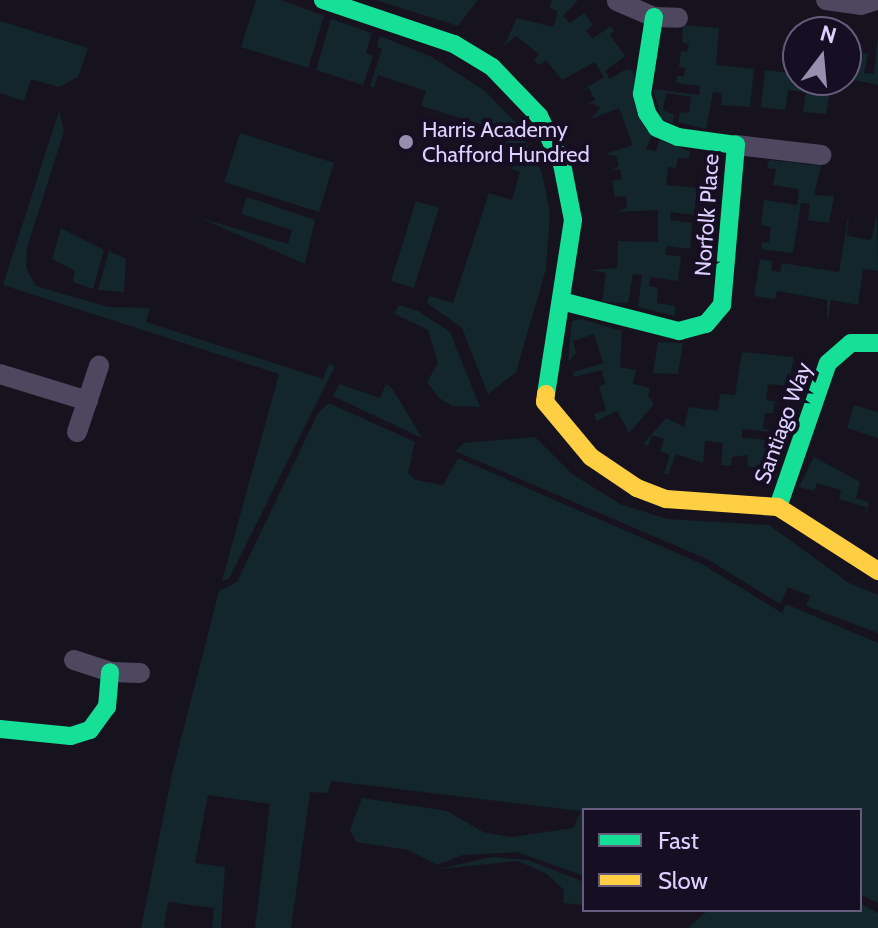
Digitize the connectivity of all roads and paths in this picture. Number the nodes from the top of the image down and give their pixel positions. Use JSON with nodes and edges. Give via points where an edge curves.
{"nodes":[{"id":1,"x":323,"y":0,"type":"edge"},
{"id":2,"x":826,"y":0,"type":"edge"},
{"id":3,"x":876,"y":0,"type":"edge"},
{"id":4,"x":617,"y":1,"type":"edge"},
{"id":5,"x":654,"y":17,"type":"junction"},
{"id":6,"x":678,"y":18,"type":"dead end"},
{"id":7,"x":736,"y":145,"type":"junction"},
{"id":8,"x":821,"y":155,"type":"dead end"},
{"id":9,"x":561,"y":301,"type":"junction"},
{"id":10,"x":878,"y":343,"type":"edge"},
{"id":11,"x":99,"y":366,"type":"dead end"},
{"id":12,"x":0,"y":374,"type":"edge"},
{"id":13,"x":88,"y":401,"type":"junction"},
{"id":14,"x":77,"y":432,"type":"dead end"},
{"id":15,"x":778,"y":507,"type":"junction"},
{"id":16,"x":878,"y":571,"type":"edge"},
{"id":17,"x":74,"y":660,"type":"dead end"},
{"id":18,"x":110,"y":672,"type":"junction"},
{"id":19,"x":140,"y":673,"type":"dead end"},
{"id":20,"x":0,"y":729,"type":"edge"}],
"edges":[{"from":1,"to":9,"type":"street","via":[[454,44],[492,67],[539,116],[562,164],[573,220]]},
{"from":2,"to":3,"type":"street","via":[[861,5]]},
{"from":4,"to":5,"type":"street"},
{"from":5,"to":6,"type":"street"},
{"from":5,"to":7,"type":"street","name":"Norfolk Place","via":[[642,94],[647,113],[657,128],[678,137]]},
{"from":7,"to":8,"type":"street","name":"Norfolk Place"},
{"from":7,"to":9,"type":"street","name":"Norfolk Place","via":[[726,292],[713,319],[679,331]]},
{"from":9,"to":15,"type":"street","via":[[545,402],[591,457],[637,488],[666,499]]},
{"from":10,"to":15,"type":"street","name":"Santiago Way","via":[[851,343],[828,363]]},
{"from":11,"to":13,"type":"street"},
{"from":12,"to":13,"type":"street"},
{"from":13,"to":14,"type":"street"},
{"from":15,"to":16,"type":"street"},
{"from":17,"to":18,"type":"street"},
{"from":18,"to":19,"type":"street"},
{"from":18,"to":20,"type":"street","via":[[107,707],[90,730],[71,736]]}]}
